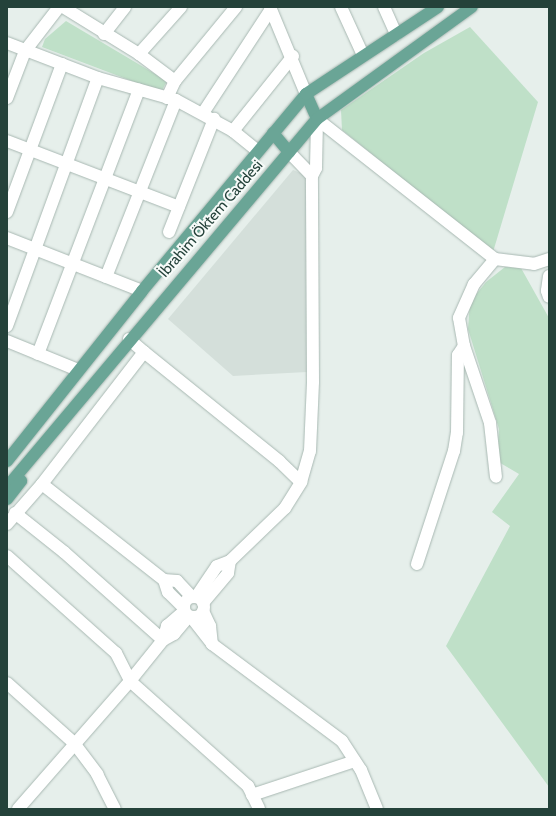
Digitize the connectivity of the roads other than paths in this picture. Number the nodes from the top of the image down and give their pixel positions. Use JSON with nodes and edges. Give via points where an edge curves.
{"nodes":[{"id":1,"x":59,"y":7,"type":"edge"},
{"id":2,"x":62,"y":7,"type":"edge"},
{"id":3,"x":125,"y":7,"type":"edge"},
{"id":4,"x":181,"y":7,"type":"edge"},
{"id":5,"x":236,"y":7,"type":"edge"},
{"id":6,"x":341,"y":7,"type":"edge"},
{"id":7,"x":384,"y":7,"type":"edge"},
{"id":8,"x":438,"y":7,"type":"edge"},
{"id":9,"x":472,"y":7,"type":"edge"},
{"id":10,"x":480,"y":7,"type":"edge"},
{"id":11,"x":270,"y":8,"type":"edge"},
{"id":12,"x":449,"y":24,"type":"junction"},
{"id":13,"x":104,"y":34,"type":"junction"},
{"id":14,"x":396,"y":34,"type":"junction"},
{"id":15,"x":7,"y":43,"type":"edge"},
{"id":16,"x":25,"y":51,"type":"junction"},
{"id":17,"x":139,"y":54,"type":"junction"},
{"id":18,"x":363,"y":55,"type":"junction"},
{"id":19,"x":293,"y":56,"type":"junction"},
{"id":20,"x":62,"y":64,"type":"junction"},
{"id":21,"x":98,"y":78,"type":"junction"},
{"id":22,"x":176,"y":81,"type":"junction"},
{"id":23,"x":139,"y":90,"type":"junction"},
{"id":24,"x":306,"y":94,"type":"junction"},
{"id":25,"x":7,"y":98,"type":"edge"},
{"id":26,"x":171,"y":99,"type":"junction"},
{"id":27,"x":203,"y":113,"type":"junction"},
{"id":28,"x":214,"y":119,"type":"junction"},
{"id":29,"x":317,"y":119,"type":"junction"},
{"id":30,"x":233,"y":131,"type":"junction"},
{"id":31,"x":273,"y":133,"type":"junction"},
{"id":32,"x":7,"y":140,"type":"edge"},
{"id":33,"x":29,"y":149,"type":"junction"},
{"id":34,"x":258,"y":151,"type":"junction"},
{"id":35,"x":289,"y":152,"type":"junction"},
{"id":36,"x":65,"y":164,"type":"junction"},
{"id":37,"x":312,"y":176,"type":"junction"},
{"id":38,"x":104,"y":179,"type":"junction"},
{"id":39,"x":139,"y":192,"type":"junction"},
{"id":40,"x":179,"y":207,"type":"junction"},
{"id":41,"x":7,"y":212,"type":"edge"},
{"id":42,"x":170,"y":232,"type":"dead end"},
{"id":43,"x":7,"y":238,"type":"edge"},
{"id":44,"x":34,"y":249,"type":"junction"},
{"id":45,"x":495,"y":259,"type":"junction"},
{"id":46,"x":549,"y":259,"type":"edge"},
{"id":47,"x":72,"y":264,"type":"junction"},
{"id":48,"x":549,"y":276,"type":"edge"},
{"id":49,"x":106,"y":277,"type":"junction"},
{"id":50,"x":142,"y":291,"type":"junction"},
{"id":51,"x":549,"y":297,"type":"edge"},
{"id":52,"x":7,"y":326,"type":"edge"},
{"id":53,"x":129,"y":339,"type":"junction"},
{"id":54,"x":7,"y":341,"type":"edge"},
{"id":55,"x":464,"y":346,"type":"junction"},
{"id":56,"x":144,"y":352,"type":"junction"},
{"id":57,"x":38,"y":354,"type":"junction"},
{"id":58,"x":78,"y":370,"type":"junction"},
{"id":59,"x":49,"y":407,"type":"junction"},
{"id":60,"x":60,"y":422,"type":"junction"},
{"id":61,"x":7,"y":450,"type":"edge"},
{"id":62,"x":7,"y":461,"type":"edge"},
{"id":63,"x":496,"y":477,"type":"dead end"},
{"id":64,"x":301,"y":482,"type":"junction"},
{"id":65,"x":42,"y":484,"type":"junction"},
{"id":66,"x":7,"y":487,"type":"edge"},
{"id":67,"x":7,"y":499,"type":"edge"},
{"id":68,"x":16,"y":513,"type":"junction"},
{"id":69,"x":7,"y":524,"type":"edge"},
{"id":70,"x":7,"y":556,"type":"edge"},
{"id":71,"x":417,"y":564,"type":"dead end"},
{"id":72,"x":164,"y":580,"type":"junction"},
{"id":73,"x":199,"y":602,"type":"junction"},
{"id":74,"x":187,"y":613,"type":"junction"},
{"id":75,"x":163,"y":640,"type":"junction"},
{"id":76,"x":212,"y":644,"type":"junction"},
{"id":77,"x":130,"y":681,"type":"junction"},
{"id":78,"x":7,"y":684,"type":"edge"},
{"id":79,"x":74,"y":743,"type":"junction"},
{"id":80,"x":355,"y":761,"type":"junction"},
{"id":81,"x":252,"y":794,"type":"junction"},
{"id":82,"x":32,"y":796,"type":"junction"},
{"id":83,"x":18,"y":809,"type":"edge"},
{"id":84,"x":25,"y":809,"type":"edge"},
{"id":85,"x":115,"y":809,"type":"edge"},
{"id":86,"x":259,"y":809,"type":"edge"},
{"id":87,"x":377,"y":809,"type":"edge"}],
"edges":[{"from":1,"to":16,"type":"street"},
{"from":2,"to":13,"type":"street"},
{"from":3,"to":13,"type":"street"},
{"from":4,"to":17,"type":"street"},
{"from":5,"to":22,"type":"street"},
{"from":6,"to":18,"type":"street"},
{"from":7,"to":14,"type":"street"},
{"from":8,"to":14,"type":"main road","name":"İbrahim Öktem Caddesi"},
{"from":9,"to":12,"type":"main road","name":"İbrahim Öktem Caddesi"},
{"from":10,"to":12,"type":"main road"},
{"from":11,"to":19,"type":"street"},
{"from":11,"to":27,"type":"street"},
{"from":12,"to":29,"type":"main road","name":"İbrahim Öktem Caddesi"},
{"from":13,"to":17,"type":"street"},
{"from":14,"to":18,"type":"main road","name":"İbrahim Öktem Caddesi"},
{"from":15,"to":16,"type":"street"},
{"from":16,"to":20,"type":"street"},
{"from":16,"to":25,"type":"street"},
{"from":17,"to":22,"type":"street"},
{"from":18,"to":24,"type":"main road","name":"İbrahim Öktem Caddesi"},
{"from":19,"to":24,"type":"street"},
{"from":19,"to":30,"type":"street"},
{"from":20,"to":21,"type":"street"},
{"from":20,"to":33,"type":"street"},
{"from":21,"to":23,"type":"street"},
{"from":21,"to":36,"type":"street"},
{"from":22,"to":26,"type":"street"},
{"from":23,"to":26,"type":"street"},
{"from":23,"to":38,"type":"street"},
{"from":24,"to":29,"type":"main road"},
{"from":24,"to":31,"type":"main road","name":"İbrahim Öktem Caddesi"},
{"from":26,"to":27,"type":"street"},
{"from":26,"to":39,"type":"street"},
{"from":27,"to":28,"type":"street"},
{"from":28,"to":30,"type":"street"},
{"from":28,"to":40,"type":"street"},
{"from":29,"to":35,"type":"main road","name":"İbrahim Öktem Caddesi"},
{"from":29,"to":37,"type":"street","via":[[316,168]]},
{"from":29,"to":45,"type":"street"},
{"from":30,"to":34,"type":"street"},
{"from":31,"to":34,"type":"main road","name":"İbrahim Öktem Caddesi"},
{"from":31,"to":35,"type":"main road"},
{"from":32,"to":33,"type":"street"},
{"from":33,"to":36,"type":"street"},
{"from":33,"to":41,"type":"street"},
{"from":34,"to":50,"type":"main road","name":"İbrahim Öktem Caddesi"},
{"from":35,"to":37,"type":"street"},
{"from":35,"to":53,"type":"main road","name":"İbrahim Öktem Caddesi"},
{"from":36,"to":38,"type":"street"},
{"from":36,"to":44,"type":"street"},
{"from":37,"to":64,"type":"street","via":[[314,382],[310,451]]},
{"from":38,"to":39,"type":"street"},
{"from":38,"to":47,"type":"street"},
{"from":39,"to":40,"type":"street"},
{"from":39,"to":49,"type":"street"},
{"from":40,"to":42,"type":"street"},
{"from":43,"to":44,"type":"street"},
{"from":44,"to":47,"type":"street"},
{"from":44,"to":52,"type":"street"},
{"from":45,"to":46,"type":"street","via":[[534,264]]},
{"from":45,"to":55,"type":"street","via":[[465,300],[459,318]]},
{"from":47,"to":49,"type":"street"},
{"from":47,"to":57,"type":"street"},
{"from":48,"to":51,"type":"street","via":[[546,290]]},
{"from":49,"to":50,"type":"street"},
{"from":50,"to":58,"type":"main road","name":"İbrahim Öktem Caddesi"},
{"from":53,"to":56,"type":"street"},
{"from":53,"to":60,"type":"main road","name":"İbrahim Öktem Caddesi"},
{"from":54,"to":57,"type":"street"},
{"from":55,"to":63,"type":"street","via":[[490,423]]},
{"from":55,"to":71,"type":"street","via":[[458,354],[458,433]]},
{"from":56,"to":64,"type":"street","via":[[280,461]]},
{"from":56,"to":65,"type":"street"},
{"from":57,"to":58,"type":"street"},
{"from":58,"to":59,"type":"main road","name":"İbrahim Öktem Caddesi"},
{"from":59,"to":61,"type":"main road"},
{"from":59,"to":62,"type":"main road","name":"İbrahim Öktem Caddesi"},
{"from":60,"to":66,"type":"main road","name":"İbrahim Öktem Caddesi"},
{"from":60,"to":67,"type":"main road"},
{"from":64,"to":73,"type":"street","via":[[285,508],[230,561],[217,566]]},
{"from":65,"to":68,"type":"street"},
{"from":65,"to":72,"type":"street"},
{"from":68,"to":69,"type":"street"},
{"from":68,"to":75,"type":"street"},
{"from":70,"to":77,"type":"street","via":[[116,654]]},
{"from":72,"to":73,"type":"street","via":[[177,581]]},
{"from":72,"to":74,"type":"street","via":[[168,592]]},
{"from":73,"to":74,"type":"street"},
{"from":73,"to":74,"type":"street"},
{"from":73,"to":76,"type":"street","via":[[210,626]]},
{"from":74,"to":75,"type":"street","via":[[167,626]]},
{"from":74,"to":76,"type":"street"},
{"from":75,"to":77,"type":"street"},
{"from":76,"to":80,"type":"street","via":[[342,741]]},
{"from":77,"to":79,"type":"street"},
{"from":77,"to":81,"type":"street","via":[[248,786]]},
{"from":78,"to":79,"type":"street"},
{"from":79,"to":82,"type":"street"},
{"from":79,"to":85,"type":"street","via":[[97,774]]},
{"from":80,"to":81,"type":"street"},
{"from":80,"to":87,"type":"street"},
{"from":81,"to":86,"type":"street"},
{"from":82,"to":83,"type":"street"},
{"from":82,"to":84,"type":"street"}]}
